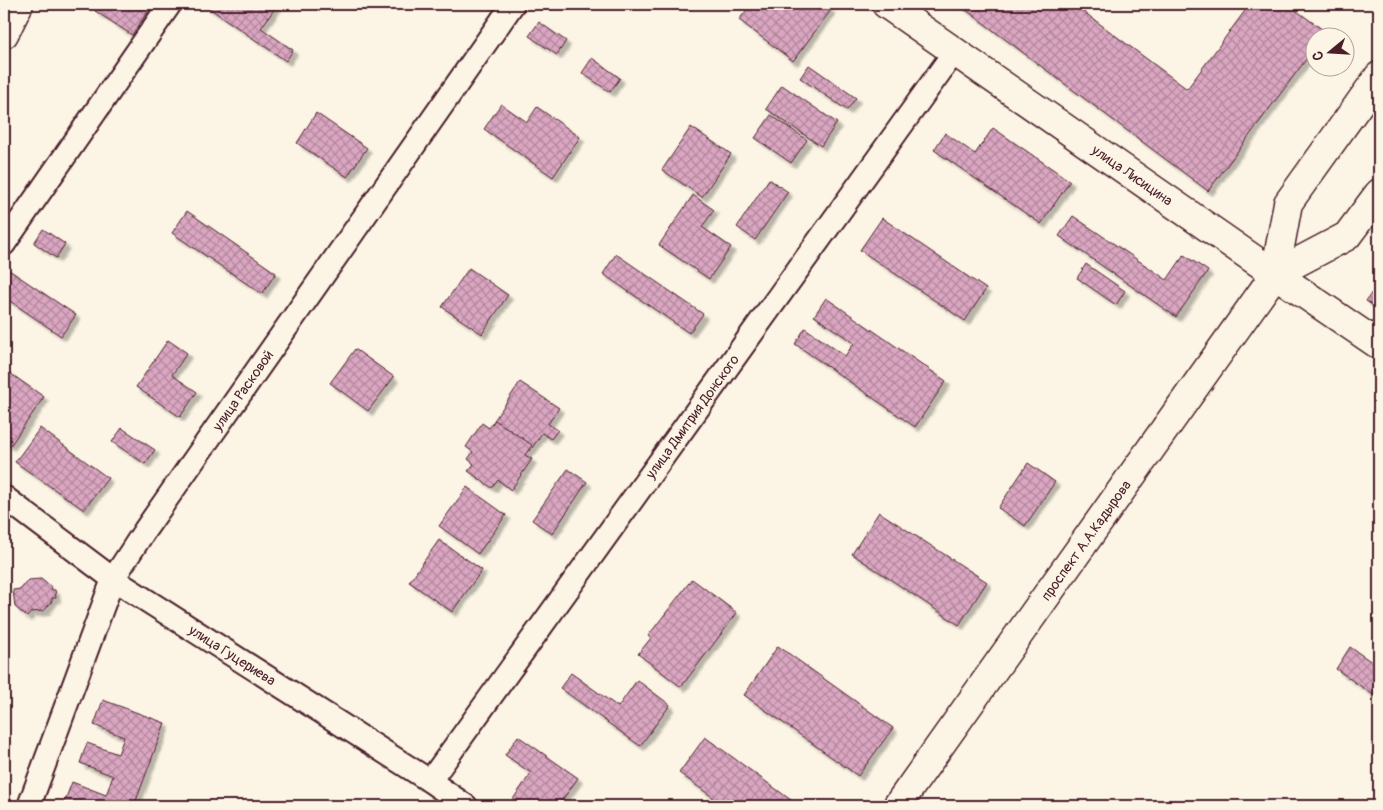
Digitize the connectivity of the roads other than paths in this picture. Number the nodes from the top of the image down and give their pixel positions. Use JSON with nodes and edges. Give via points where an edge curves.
{"nodes":[{"id":1,"x":19,"y":4,"type":"edge"},
{"id":2,"x":170,"y":4,"type":"edge"},
{"id":3,"x":513,"y":4,"type":"edge"},
{"id":4,"x":886,"y":4,"type":"edge"},
{"id":5,"x":4,"y":34,"type":"edge"},
{"id":6,"x":955,"y":51,"type":"junction"},
{"id":7,"x":1379,"y":76,"type":"edge"},
{"id":8,"x":1379,"y":193,"type":"edge"},
{"id":9,"x":4,"y":244,"type":"edge"},
{"id":10,"x":1274,"y":274,"type":"junction"},
{"id":11,"x":1379,"y":344,"type":"edge"},
{"id":12,"x":4,"y":497,"type":"edge"},
{"id":13,"x":113,"y":580,"type":"junction"},
{"id":14,"x":430,"y":781,"type":"junction"},
{"id":15,"x":29,"y":806,"type":"edge"},
{"id":16,"x":466,"y":806,"type":"edge"},
{"id":17,"x":897,"y":806,"type":"edge"}],
"edges":[{"from":1,"to":5,"type":"street"},
{"from":2,"to":9,"type":"street"},
{"from":3,"to":13,"type":"street","name":"улица Расковой"},
{"from":4,"to":6,"type":"street","name":"улица Лисицина"},
{"from":6,"to":10,"type":"street","name":"улица Лисицина"},
{"from":6,"to":14,"type":"street","name":"улица Дмитрия Донского"},
{"from":7,"to":10,"type":"street","name":"проспект А.А.Кадырова","via":[[1288,203]]},
{"from":8,"to":10,"type":"street","name":"проспект А.А.Кадырова","via":[[1347,236]]},
{"from":10,"to":11,"type":"street","name":"улица Лисицина"},
{"from":10,"to":17,"type":"street","name":"проспект А.А.Кадырова"},
{"from":12,"to":13,"type":"street","name":"улица Гуцериева"},
{"from":13,"to":14,"type":"street","name":"улица Гуцериева"},
{"from":13,"to":15,"type":"street","name":"улица Расковой"},
{"from":14,"to":16,"type":"street","name":"улица Гуцериева"}]}
